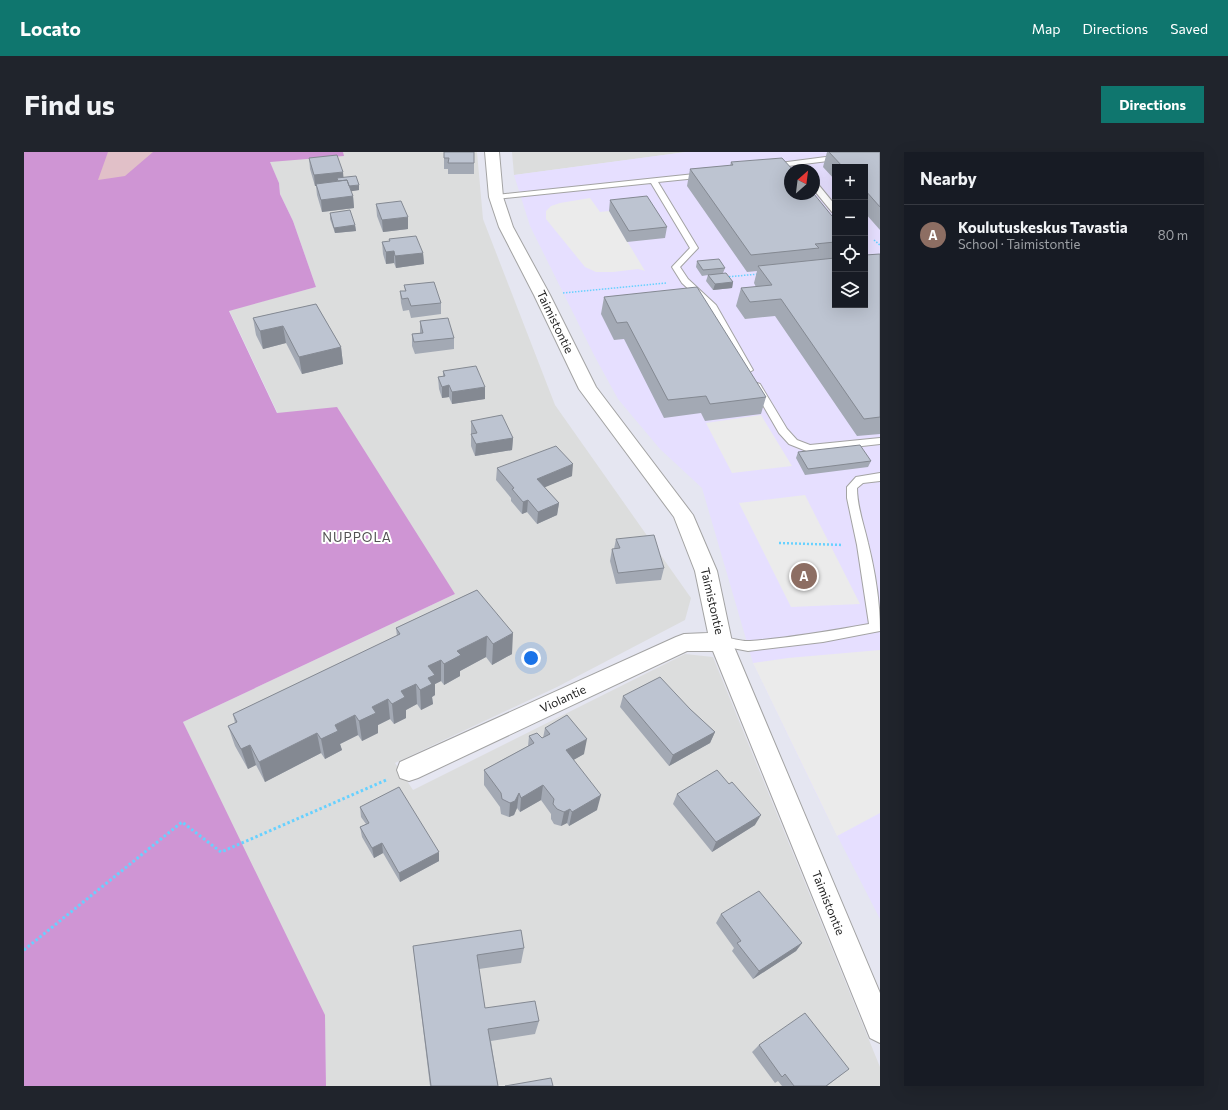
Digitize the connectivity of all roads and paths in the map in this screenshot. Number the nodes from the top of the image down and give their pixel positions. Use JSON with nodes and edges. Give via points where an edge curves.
{"nodes":[{"id":1,"x":492,"y":152,"type":"edge"},
{"id":2,"x":852,"y":156,"type":"edge"},
{"id":3,"x":796,"y":163,"type":"joint"},
{"id":4,"x":766,"y":167,"type":"edge"},
{"id":5,"x":712,"y":174,"type":"edge"},
{"id":6,"x":654,"y":181,"type":"junction"},
{"id":7,"x":820,"y":192,"type":"edge"},
{"id":8,"x":496,"y":197,"type":"junction"},
{"id":9,"x":832,"y":206,"type":"edge"},
{"id":10,"x":874,"y":240,"type":"dead end"},
{"id":11,"x":880,"y":245,"type":"edge"},
{"id":12,"x":783,"y":431,"type":"junction"},
{"id":13,"x":772,"y":433,"type":"dead end"},
{"id":14,"x":880,"y":441,"type":"edge"},
{"id":15,"x":880,"y":478,"type":"edge"},
{"id":16,"x":779,"y":543,"type":"dead end"},
{"id":17,"x":827,"y":545,"type":"dead end"},
{"id":18,"x":721,"y":642,"type":"junction"},
{"id":19,"x":409,"y":770,"type":"joint"},
{"id":20,"x":24,"y":950,"type":"edge"},
{"id":21,"x":880,"y":1028,"type":"edge"}],
"edges":[{"from":1,"to":8,"type":"street","name":"Taimistontie"},
{"from":2,"to":3,"type":"lane"},
{"from":3,"to":4,"type":"lane"},
{"from":5,"to":6,"type":"lane"},
{"from":6,"to":8,"type":"lane"},
{"from":6,"to":12,"type":"lane","via":[[694,248],[676,267],[684,281],[713,307]]},
{"from":7,"to":9,"type":"lane"},
{"from":8,"to":18,"type":"street","name":"Taimistontie","via":[[506,227],[588,388],[683,515],[706,571]]},
{"from":10,"to":11,"type":"path"},
{"from":12,"to":13,"type":"lane"},
{"from":12,"to":14,"type":"lane","via":[[794,442],[809,449]]},
{"from":15,"to":18,"type":"lane","via":[[860,480],[852,487],[876,628],[748,646]]},
{"from":16,"to":17,"type":"path"},
{"from":18,"to":19,"type":"street","name":"Violantie","via":[[684,643]]},
{"from":18,"to":21,"type":"street","name":"Taimistontie"},
{"from":19,"to":20,"type":"path","via":[[220,852],[182,822]]}]}
